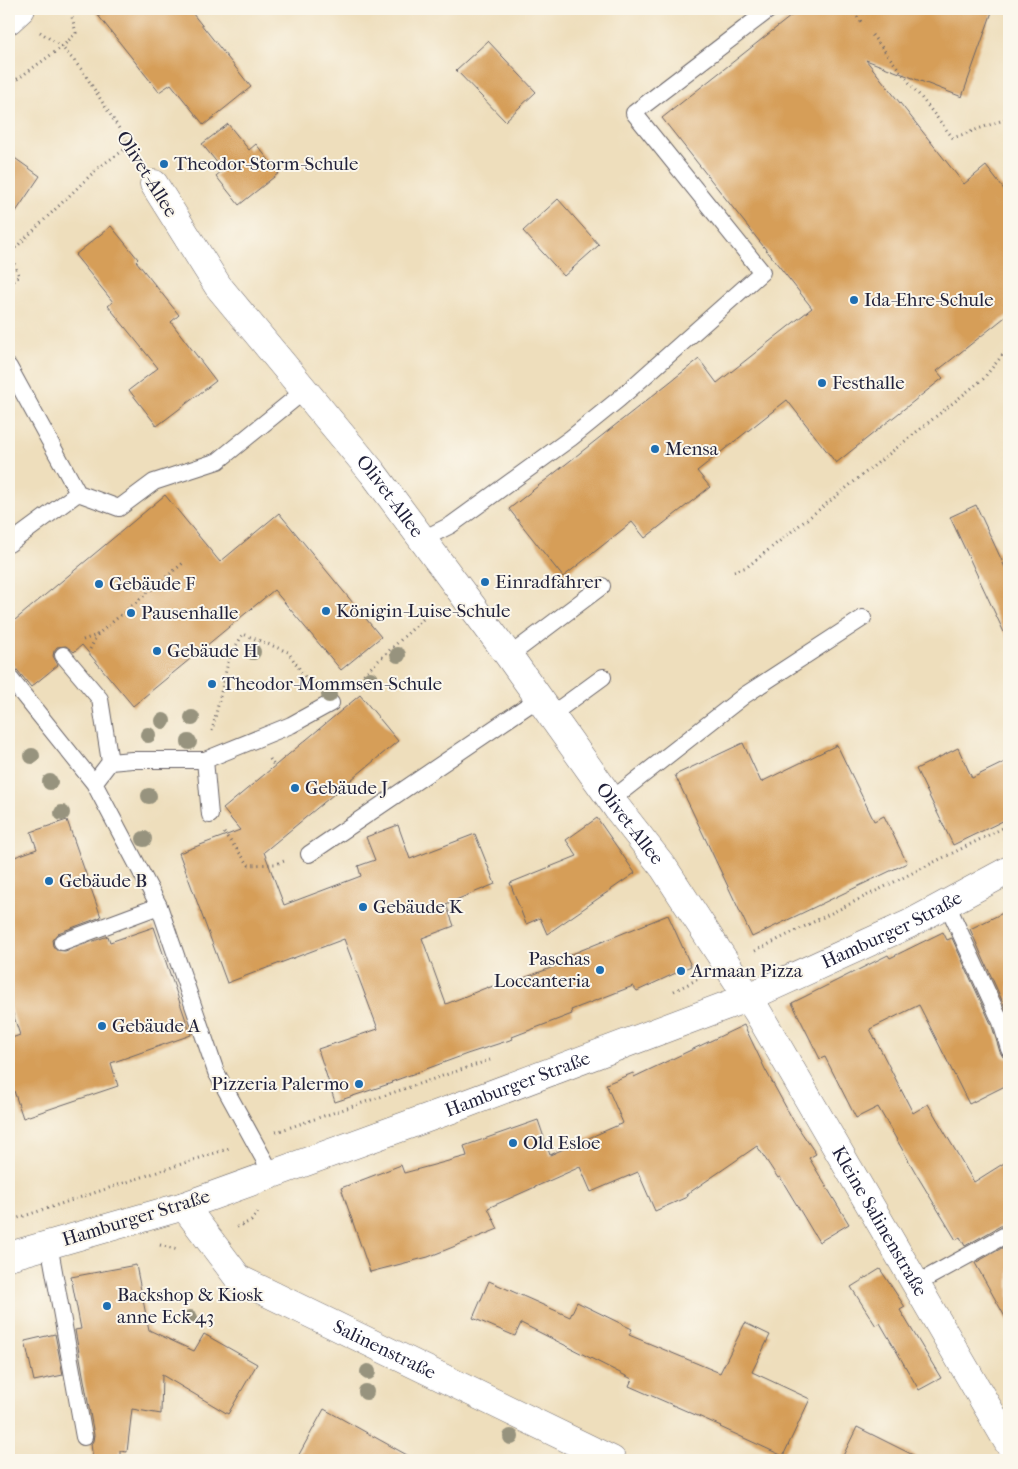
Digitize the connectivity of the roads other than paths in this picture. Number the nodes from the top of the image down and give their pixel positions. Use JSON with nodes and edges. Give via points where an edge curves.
{"nodes":[{"id":1,"x":770,"y":9,"type":"edge"},
{"id":2,"x":154,"y":184,"type":"road end"},
{"id":3,"x":9,"y":367,"type":"edge"},
{"id":4,"x":304,"y":390,"type":"junction"},
{"id":5,"x":78,"y":493,"type":"junction"},
{"id":6,"x":421,"y":540,"type":"junction"},
{"id":7,"x":9,"y":544,"type":"edge"},
{"id":8,"x":602,"y":586,"type":"dead end"},
{"id":9,"x":863,"y":618,"type":"dead end"},
{"id":10,"x":63,"y":655,"type":"dead end"},
{"id":11,"x":509,"y":656,"type":"junction"},
{"id":12,"x":9,"y":677,"type":"edge"},
{"id":13,"x":603,"y":677,"type":"dead end"},
{"id":14,"x":328,"y":705,"type":"road end"},
{"id":15,"x":545,"y":707,"type":"junction"},
{"id":16,"x":205,"y":760,"type":"junction"},
{"id":17,"x":110,"y":762,"type":"junction"},
{"id":18,"x":94,"y":783,"type":"junction"},
{"id":19,"x":612,"y":800,"type":"junction"},
{"id":20,"x":210,"y":815,"type":"road end"},
{"id":21,"x":309,"y":854,"type":"dead end"},
{"id":22,"x":1009,"y":870,"type":"edge"},
{"id":23,"x":947,"y":904,"type":"junction"},
{"id":24,"x":159,"y":906,"type":"junction"},
{"id":25,"x":62,"y":942,"type":"dead end"},
{"id":26,"x":748,"y":997,"type":"junction"},
{"id":27,"x":1009,"y":1049,"type":"edge"},
{"id":28,"x":272,"y":1174,"type":"junction"},
{"id":29,"x":184,"y":1206,"type":"junction"},
{"id":30,"x":1009,"y":1233,"type":"edge"},
{"id":31,"x":49,"y":1244,"type":"junction"},
{"id":32,"x":9,"y":1256,"type":"edge"},
{"id":33,"x":916,"y":1284,"type":"junction"},
{"id":34,"x":84,"y":1437,"type":"dead end"},
{"id":35,"x":1009,"y":1444,"type":"edge"},
{"id":36,"x":612,"y":1460,"type":"edge"}],
"edges":[{"from":1,"to":6,"type":"lane","via":[[634,114],[762,272],[571,438],[450,525]]},
{"from":2,"to":4,"type":"street","name":"Olivet-Allee","via":[[218,286]]},
{"from":3,"to":5,"type":"lane"},
{"from":4,"to":5,"type":"lane","via":[[218,461],[154,482],[119,508]]},
{"from":4,"to":6,"type":"street","name":"Olivet-Allee","via":[[372,473]]},
{"from":5,"to":7,"type":"lane"},
{"from":6,"to":11,"type":"street","name":"Olivet-Allee"},
{"from":8,"to":11,"type":"lane"},
{"from":9,"to":19,"type":"lane","via":[[745,695]]},
{"from":10,"to":17,"type":"lane","via":[[100,699]]},
{"from":11,"to":15,"type":"street","name":"Olivet-Allee"},
{"from":12,"to":18,"type":"lane"},
{"from":13,"to":15,"type":"lane"},
{"from":14,"to":16,"type":"lane","via":[[291,725]]},
{"from":15,"to":19,"type":"street","name":"Olivet-Allee"},
{"from":15,"to":21,"type":"lane"},
{"from":16,"to":17,"type":"lane"},
{"from":16,"to":20,"type":"lane"},
{"from":17,"to":18,"type":"lane"},
{"from":18,"to":24,"type":"lane"},
{"from":19,"to":26,"type":"street","name":"Olivet-Allee","via":[[664,868]]},
{"from":22,"to":23,"type":"street","name":"Hamburger Straße"},
{"from":23,"to":26,"type":"street","name":"Hamburger Straße"},
{"from":23,"to":27,"type":"lane","via":[[1001,1022]]},
{"from":24,"to":25,"type":"lane"},
{"from":24,"to":28,"type":"lane","via":[[216,1072]]},
{"from":26,"to":28,"type":"street","name":"Hamburger Straße"},
{"from":26,"to":33,"type":"street","name":"Kleine Salinenstraße"},
{"from":28,"to":29,"type":"street","name":"Hamburger Straße"},
{"from":29,"to":31,"type":"street","name":"Hamburger Straße"},
{"from":29,"to":36,"type":"street","name":"Salinenstraße","via":[[239,1279]]},
{"from":30,"to":33,"type":"lane"},
{"from":31,"to":32,"type":"street","name":"Hamburger Straße"},
{"from":31,"to":34,"type":"lane"},
{"from":33,"to":35,"type":"street","name":"Kleine Salinenstraße"}]}
